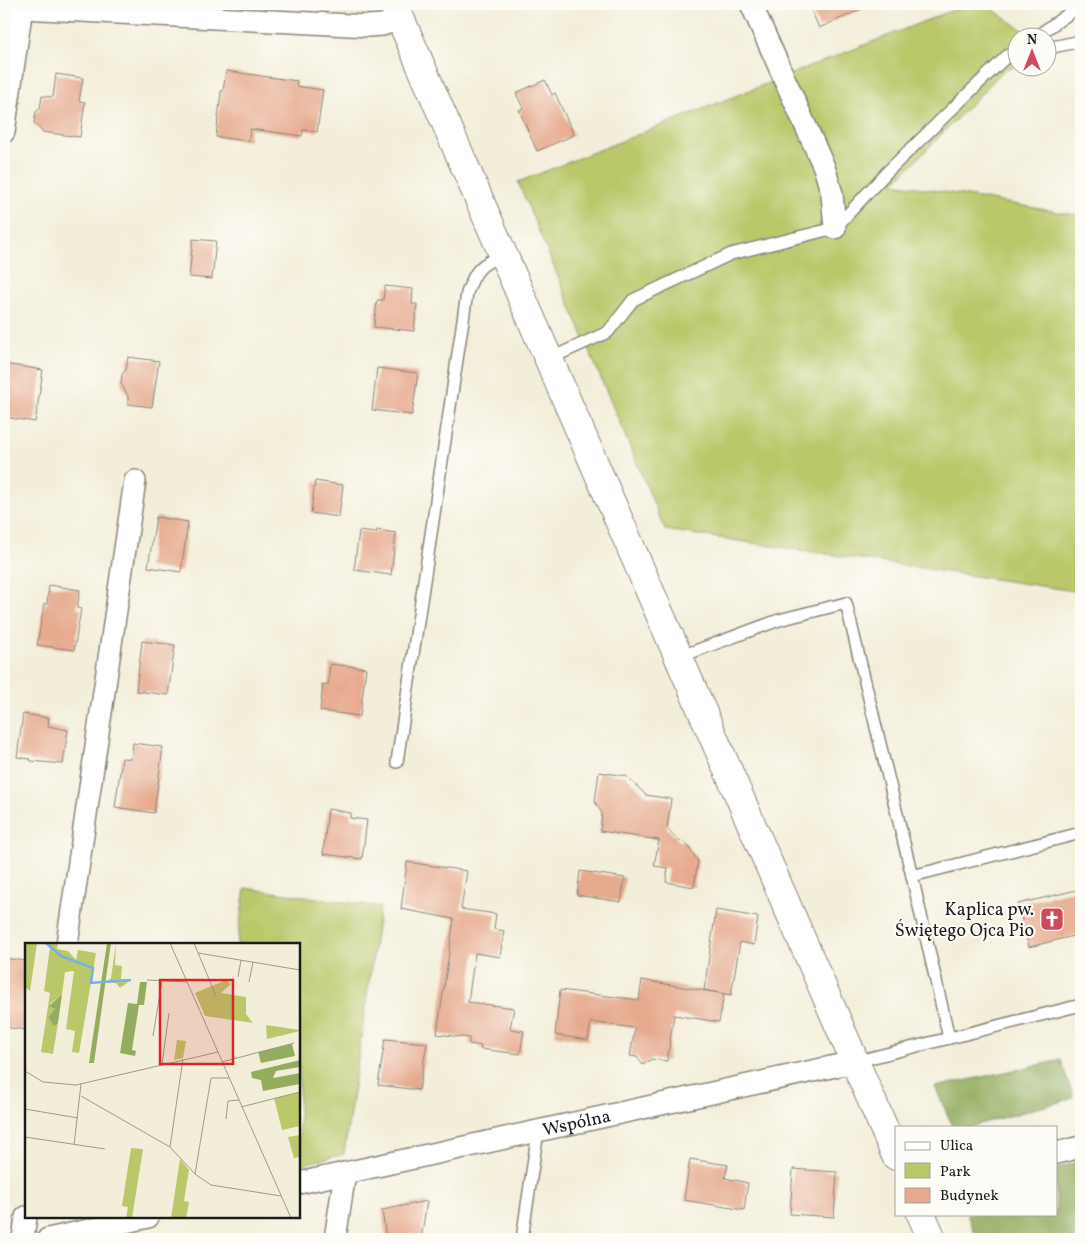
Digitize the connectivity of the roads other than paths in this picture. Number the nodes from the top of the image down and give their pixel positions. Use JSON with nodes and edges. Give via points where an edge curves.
{"nodes":[{"id":1,"x":751,"y":4,"type":"edge"},
{"id":2,"x":1081,"y":5,"type":"edge"},
{"id":3,"x":13,"y":7,"type":"edge"},
{"id":4,"x":397,"y":11,"type":"edge"},
{"id":5,"x":1048,"y":28,"type":"edge"},
{"id":6,"x":1081,"y":41,"type":"edge"},
{"id":7,"x":1058,"y":46,"type":"edge"},
{"id":8,"x":1008,"y":59,"type":"edge"},
{"id":9,"x":4,"y":132,"type":"edge"},
{"id":10,"x":835,"y":228,"type":"junction"},
{"id":11,"x":503,"y":255,"type":"junction"},
{"id":12,"x":549,"y":359,"type":"junction"},
{"id":13,"x":135,"y":481,"type":"dead end"},
{"id":14,"x":678,"y":657,"type":"junction"},
{"id":15,"x":397,"y":762,"type":"dead end"},
{"id":16,"x":1081,"y":833,"type":"edge"},
{"id":17,"x":912,"y":876,"type":"junction"},
{"id":18,"x":67,"y":943,"type":"edge"},
{"id":19,"x":1081,"y":1005,"type":"edge"},
{"id":20,"x":949,"y":1038,"type":"junction"},
{"id":21,"x":854,"y":1062,"type":"junction"},
{"id":22,"x":538,"y":1131,"type":"junction"},
{"id":23,"x":1081,"y":1147,"type":"edge"},
{"id":24,"x":1058,"y":1153,"type":"edge"},
{"id":25,"x":895,"y":1154,"type":"edge"},
{"id":26,"x":345,"y":1173,"type":"junction"},
{"id":27,"x":300,"y":1183,"type":"edge"},
{"id":28,"x":26,"y":1218,"type":"edge"},
{"id":29,"x":143,"y":1218,"type":"edge"},
{"id":30,"x":23,"y":1239,"type":"edge"},
{"id":31,"x":48,"y":1239,"type":"edge"},
{"id":32,"x":335,"y":1239,"type":"edge"},
{"id":33,"x":522,"y":1239,"type":"edge"}],
"edges":[{"from":1,"to":10,"type":"street","via":[[824,168],[832,194]]},
{"from":2,"to":5,"type":"lane"},
{"from":3,"to":4,"type":"street","via":[[369,26],[382,24]]},
{"from":3,"to":9,"type":"street"},
{"from":4,"to":11,"type":"street"},
{"from":6,"to":7,"type":"lane"},
{"from":8,"to":10,"type":"lane","via":[[887,172]]},
{"from":10,"to":12,"type":"lane","via":[[731,254],[633,300],[608,332]]},
{"from":11,"to":12,"type":"street"},
{"from":11,"to":15,"type":"lane","via":[[485,262],[473,274],[467,293]]},
{"from":12,"to":14,"type":"street"},
{"from":13,"to":18,"type":"street"},
{"from":14,"to":17,"type":"lane","via":[[779,620],[846,603]]},
{"from":14,"to":21,"type":"street"},
{"from":16,"to":17,"type":"lane"},
{"from":17,"to":20,"type":"lane"},
{"from":19,"to":20,"type":"lane"},
{"from":20,"to":21,"type":"lane"},
{"from":21,"to":22,"type":"street","name":"Wspólna"},
{"from":21,"to":25,"type":"street"},
{"from":22,"to":26,"type":"street","name":"Wspólna"},
{"from":22,"to":33,"type":"lane"},
{"from":23,"to":24,"type":"street"},
{"from":26,"to":27,"type":"street","name":"Wspólna"},
{"from":26,"to":32,"type":"street"},
{"from":28,"to":30,"type":"street"},
{"from":29,"to":31,"type":"street"}]}
